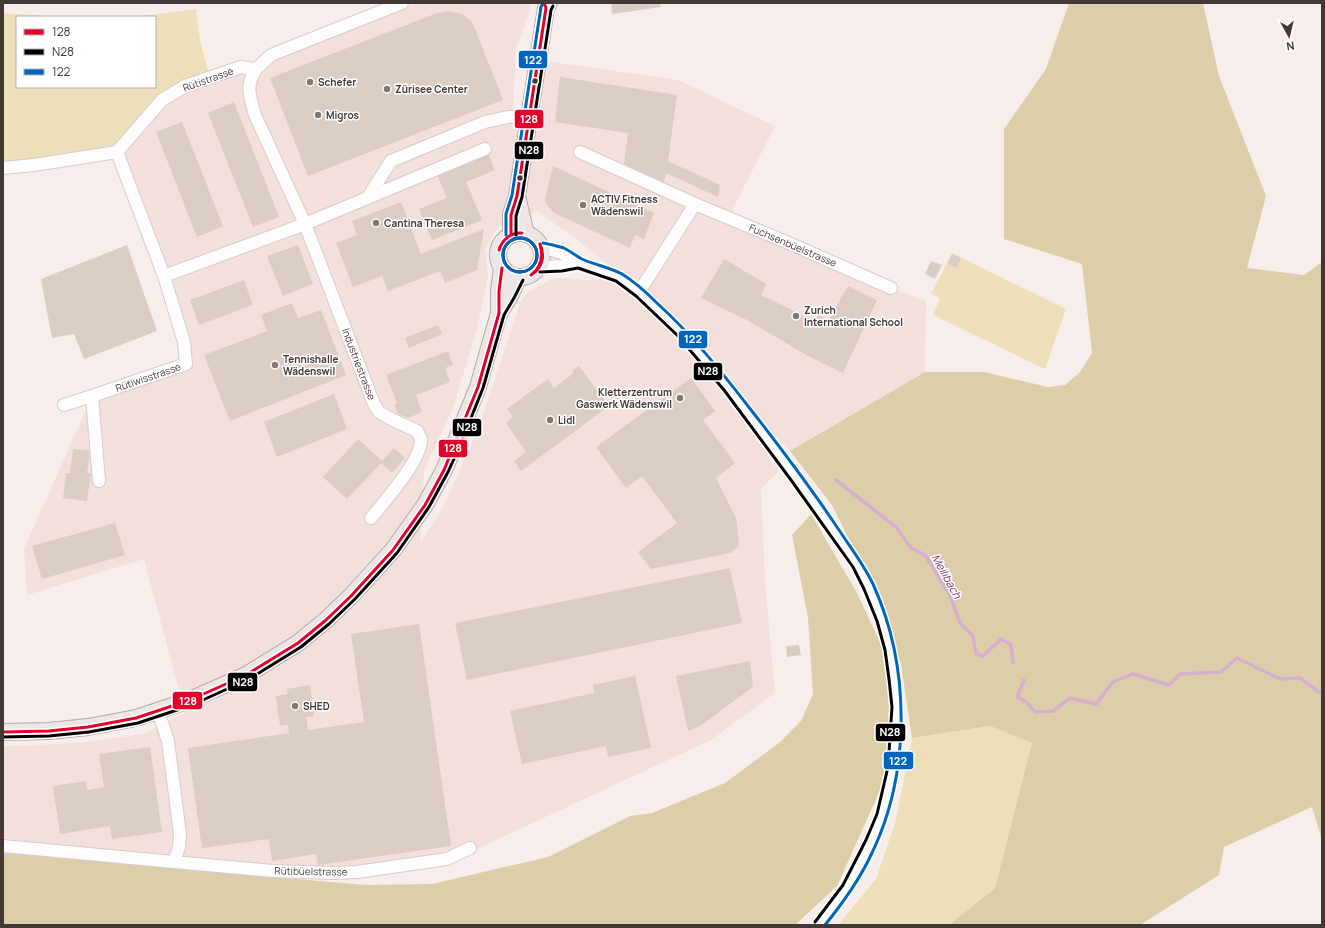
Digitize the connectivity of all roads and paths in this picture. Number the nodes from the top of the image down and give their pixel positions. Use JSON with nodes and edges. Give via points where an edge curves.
{"nodes":[{"id":1,"x":402,"y":3,"type":"edge"},
{"id":2,"x":546,"y":5,"type":"edge"},
{"id":3,"x":256,"y":69,"type":"junction"},
{"id":4,"x":529,"y":117,"type":"junction"},
{"id":5,"x":485,"y":149,"type":"dead end"},
{"id":6,"x":117,"y":152,"type":"junction"},
{"id":7,"x":580,"y":152,"type":"dead end"},
{"id":8,"x":3,"y":168,"type":"edge"},
{"id":9,"x":368,"y":197,"type":"junction"},
{"id":10,"x":695,"y":204,"type":"junction"},
{"id":11,"x":305,"y":224,"type":"junction"},
{"id":12,"x":519,"y":234,"type":"junction"},
{"id":13,"x":542,"y":248,"type":"junction"},
{"id":14,"x":578,"y":263,"type":"junction"},
{"id":15,"x":540,"y":267,"type":"junction"},
{"id":16,"x":502,"y":268,"type":"junction"},
{"id":17,"x":164,"y":276,"type":"junction"},
{"id":18,"x":518,"y":278,"type":"junction"},
{"id":19,"x":891,"y":288,"type":"dead end"},
{"id":20,"x":639,"y":292,"type":"junction"},
{"id":21,"x":499,"y":313,"type":"junction"},
{"id":22,"x":92,"y":396,"type":"junction"},
{"id":23,"x":64,"y":404,"type":"dead end"},
{"id":24,"x":99,"y":480,"type":"dead end"},
{"id":25,"x":371,"y":518,"type":"dead end"},
{"id":26,"x":158,"y":711,"type":"junction"},
{"id":27,"x":3,"y":732,"type":"edge"},
{"id":28,"x":3,"y":846,"type":"edge"},
{"id":29,"x":470,"y":848,"type":"dead end"},
{"id":30,"x":174,"y":862,"type":"junction"},
{"id":31,"x":819,"y":925,"type":"edge"}],
"edges":[{"from":1,"to":3,"type":"street","via":[[278,52],[262,61]]},
{"from":2,"to":4,"type":"main road"},
{"from":3,"to":6,"type":"street","name":"Rütistrasse","via":[[241,67],[185,86],[162,100]]},
{"from":3,"to":11,"type":"street","name":"Industriestrasse","via":[[250,76],[249,86],[255,115]]},
{"from":4,"to":9,"type":"street","via":[[508,117],[485,122],[391,161]]},
{"from":4,"to":12,"type":"main road","via":[[517,196]]},
{"from":5,"to":9,"type":"street"},
{"from":6,"to":8,"type":"street"},
{"from":6,"to":17,"type":"street","name":"Rütiwisstrasse"},
{"from":7,"to":10,"type":"street","name":"Fuchsenbüelstrasse"},
{"from":9,"to":11,"type":"street"},
{"from":10,"to":19,"type":"street","name":"Fuchsenbüelstrasse"},
{"from":10,"to":20,"type":"street"},
{"from":11,"to":17,"type":"street"},
{"from":11,"to":25,"type":"street","name":"Industriestrasse","via":[[374,404],[379,412],[417,431],[421,440],[410,469]]},
{"from":12,"to":13,"type":"main road","via":[[536,239]]},
{"from":12,"to":16,"type":"main road","via":[[504,240],[499,248],[498,260]]},
{"from":13,"to":14,"type":"street","via":[[563,254]]},
{"from":13,"to":15,"type":"main road","via":[[543,258]]},
{"from":14,"to":15,"type":"street"},
{"from":14,"to":20,"type":"street","via":[[618,277]]},
{"from":15,"to":18,"type":"main road","via":[[528,277]]},
{"from":16,"to":18,"type":"main road","via":[[509,275]]},
{"from":16,"to":21,"type":"main road","via":[[498,291]]},
{"from":17,"to":22,"type":"street","name":"Rütiwisstrasse","via":[[184,342],[186,364]]},
{"from":18,"to":21,"type":"main road"},
{"from":20,"to":31,"type":"street","via":[[681,332],[728,387],[795,476],[856,564],[882,619],[890,649],[897,707],[893,768],[888,794],[882,816],[858,868],[847,888]]},
{"from":21,"to":26,"type":"main road","via":[[478,387],[454,446],[424,505],[393,550],[351,596],[298,643],[246,675]]},
{"from":22,"to":23,"type":"street","name":"Rütiwisstrasse"},
{"from":22,"to":24,"type":"street"},
{"from":26,"to":27,"type":"main road","via":[[88,727]]},
{"from":26,"to":30,"type":"street","via":[[168,741],[180,834]]},
{"from":28,"to":30,"type":"street","name":"Rütibüelstrasse"},
{"from":29,"to":30,"type":"street","name":"Rütibüelstrasse","via":[[447,859],[334,874]]}]}
